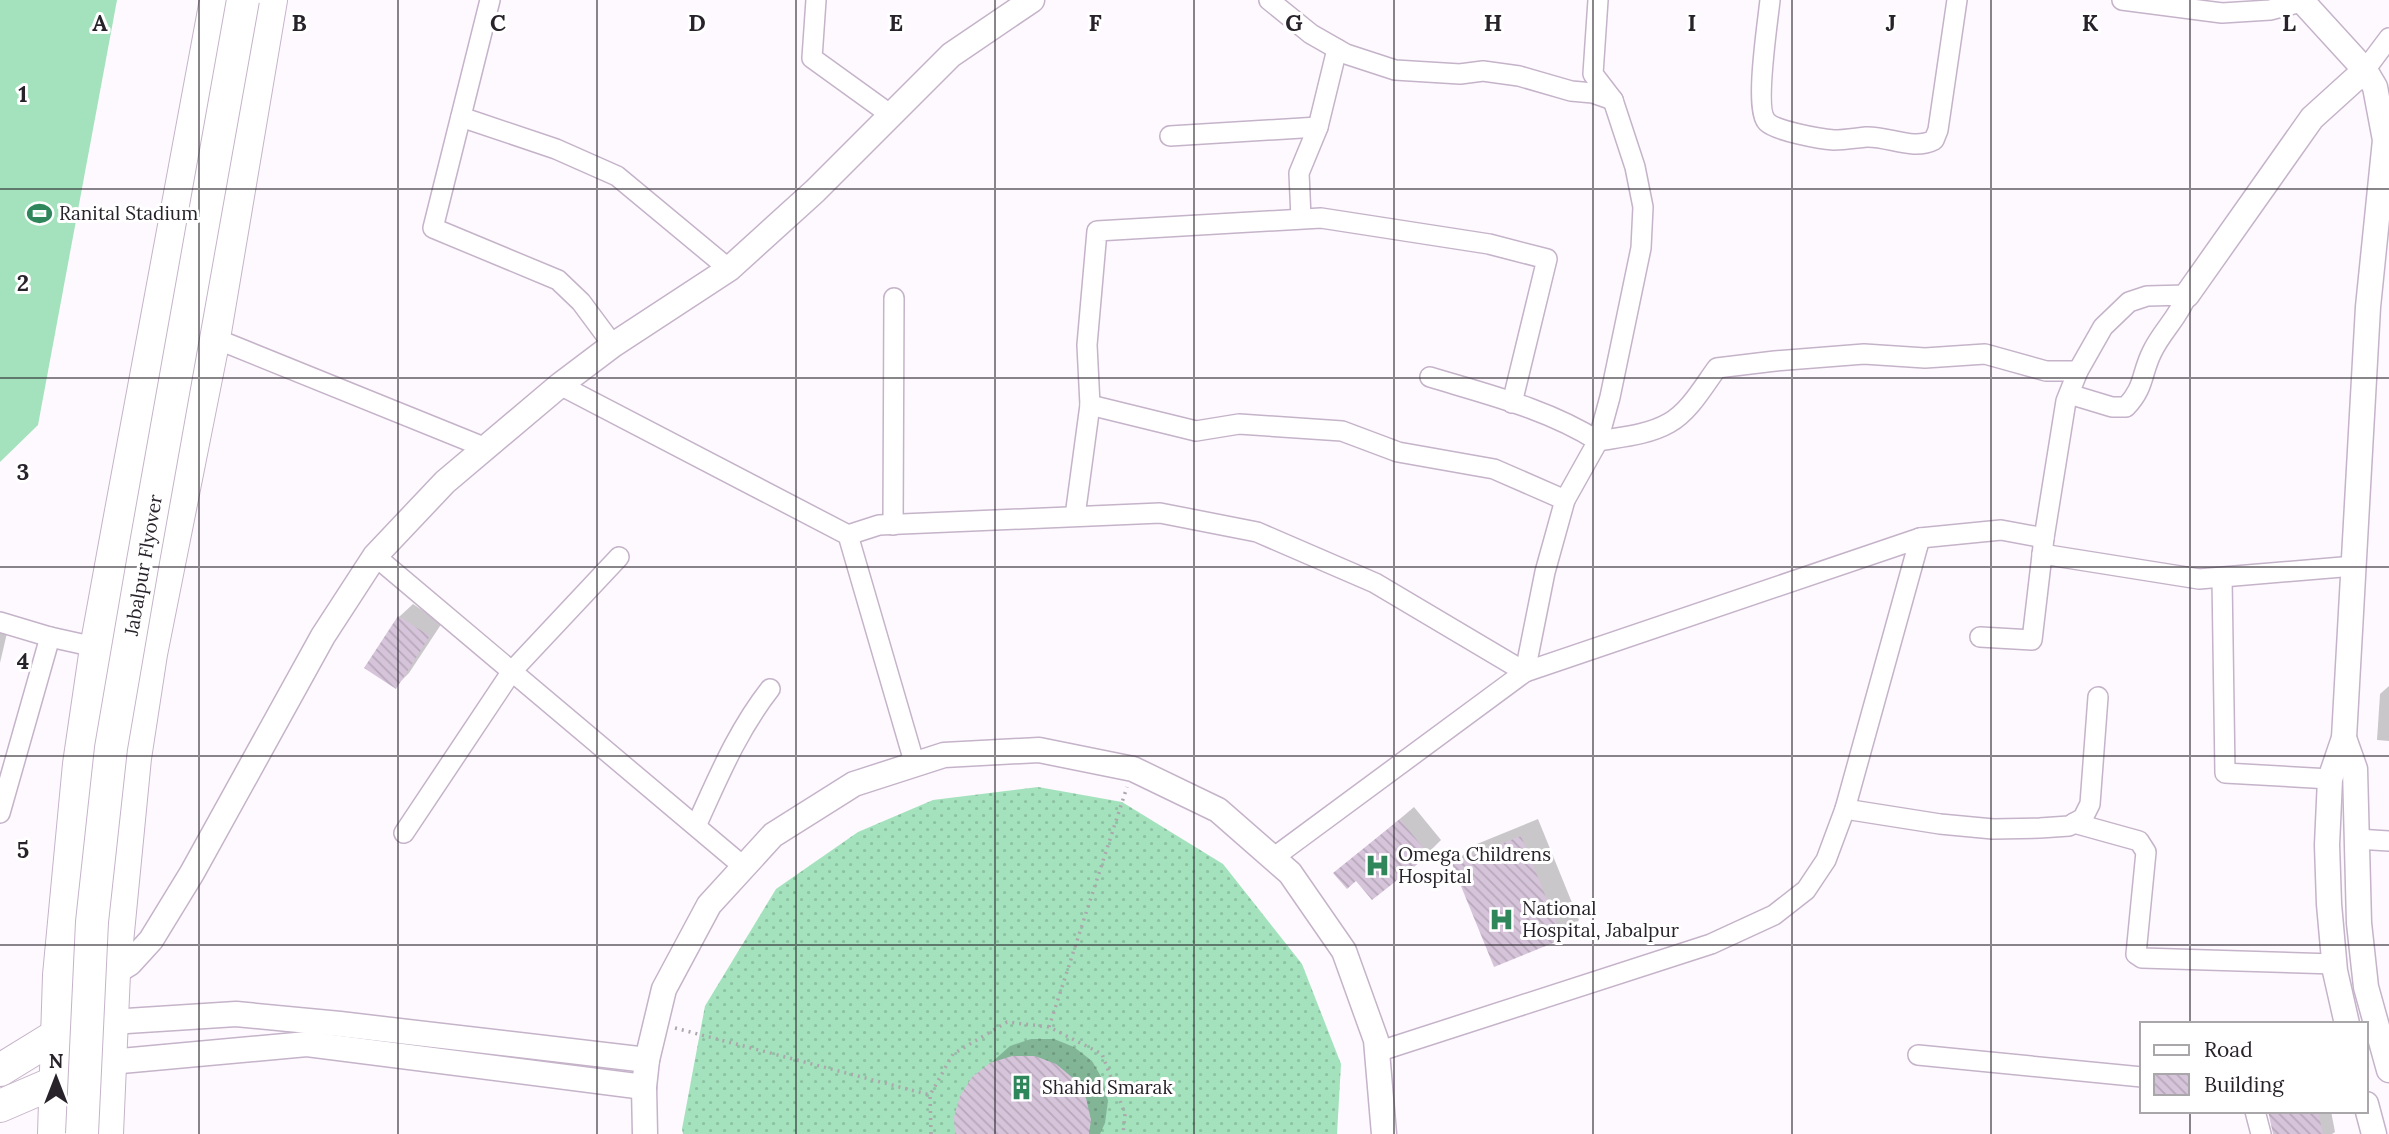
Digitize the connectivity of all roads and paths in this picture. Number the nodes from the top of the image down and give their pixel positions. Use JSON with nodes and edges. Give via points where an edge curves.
{"nodes":[{"id":1,"x":216,"y":0,"type":"edge"},
{"id":2,"x":243,"y":0,"type":"edge"},
{"id":3,"x":271,"y":0,"type":"edge"},
{"id":4,"x":490,"y":0,"type":"edge"},
{"id":5,"x":816,"y":0,"type":"edge"},
{"id":6,"x":1032,"y":0,"type":"edge"},
{"id":7,"x":1269,"y":0,"type":"edge"},
{"id":8,"x":1598,"y":0,"type":"edge"},
{"id":9,"x":1770,"y":0,"type":"edge"},
{"id":10,"x":1957,"y":0,"type":"edge"},
{"id":11,"x":2122,"y":0,"type":"edge"},
{"id":12,"x":2301,"y":1,"type":"edge"},
{"id":13,"x":2389,"y":38,"type":"edge"},
{"id":14,"x":1337,"y":49,"type":"junction"},
{"id":15,"x":2365,"y":70,"type":"junction"},
{"id":16,"x":1614,"y":100,"type":"junction"},
{"id":17,"x":891,"y":115,"type":"junction"},
{"id":18,"x":461,"y":117,"type":"junction"},
{"id":19,"x":1318,"y":127,"type":"junction"},
{"id":20,"x":1170,"y":136,"type":"dead end"},
{"id":21,"x":2387,"y":141,"type":"edge"},
{"id":22,"x":1301,"y":219,"type":"junction"},
{"id":23,"x":729,"y":269,"type":"junction"},
{"id":24,"x":2187,"y":295,"type":"junction"},
{"id":25,"x":894,"y":298,"type":"dead end"},
{"id":26,"x":214,"y":338,"type":"junction"},
{"id":27,"x":613,"y":345,"type":"junction"},
{"id":28,"x":2078,"y":371,"type":"junction"},
{"id":29,"x":1430,"y":377,"type":"dead end"},
{"id":30,"x":560,"y":385,"type":"junction"},
{"id":31,"x":2069,"y":394,"type":"junction"},
{"id":32,"x":1512,"y":403,"type":"junction"},
{"id":33,"x":1090,"y":405,"type":"junction"},
{"id":34,"x":1598,"y":441,"type":"junction"},
{"id":35,"x":486,"y":447,"type":"junction"},
{"id":36,"x":1565,"y":500,"type":"junction"},
{"id":37,"x":1075,"y":516,"type":"junction"},
{"id":38,"x":893,"y":525,"type":"junction"},
{"id":39,"x":848,"y":535,"type":"junction"},
{"id":40,"x":1920,"y":538,"type":"junction"},
{"id":41,"x":2043,"y":546,"type":"junction"},
{"id":42,"x":375,"y":556,"type":"junction"},
{"id":43,"x":619,"y":557,"type":"dead end"},
{"id":44,"x":2354,"y":566,"type":"junction"},
{"id":45,"x":2222,"y":578,"type":"junction"},
{"id":46,"x":0,"y":622,"type":"edge"},
{"id":47,"x":1980,"y":637,"type":"dead end"},
{"id":48,"x":50,"y":638,"type":"junction"},
{"id":49,"x":96,"y":648,"type":"junction"},
{"id":50,"x":151,"y":654,"type":"junction"},
{"id":51,"x":512,"y":671,"type":"junction"},
{"id":52,"x":1525,"y":672,"type":"junction"},
{"id":53,"x":770,"y":689,"type":"dead end"},
{"id":54,"x":2098,"y":697,"type":"dead end"},
{"id":55,"x":2344,"y":738,"type":"junction"},
{"id":56,"x":915,"y":765,"type":"junction"},
{"id":57,"x":1133,"y":769,"type":"junction"},
{"id":58,"x":2330,"y":779,"type":"junction"},
{"id":59,"x":1845,"y":809,"type":"junction"},
{"id":60,"x":0,"y":813,"type":"edge"},
{"id":61,"x":2074,"y":823,"type":"junction"},
{"id":62,"x":696,"y":826,"type":"junction"},
{"id":63,"x":404,"y":833,"type":"dead end"},
{"id":64,"x":2357,"y":839,"type":"junction"},
{"id":65,"x":2389,"y":841,"type":"edge"},
{"id":66,"x":1273,"y":858,"type":"junction"},
{"id":67,"x":744,"y":867,"type":"junction"},
{"id":68,"x":2334,"y":964,"type":"junction"},
{"id":69,"x":114,"y":974,"type":"junction"},
{"id":70,"x":59,"y":975,"type":"junction"},
{"id":71,"x":111,"y":1022,"type":"junction"},
{"id":72,"x":2347,"y":1022,"type":"edge"},
{"id":73,"x":656,"y":1023,"type":"junction"},
{"id":74,"x":1049,"y":1027,"type":"junction"},
{"id":75,"x":57,"y":1035,"type":"junction"},
{"id":76,"x":1377,"y":1052,"type":"junction"},
{"id":77,"x":1918,"y":1055,"type":"dead end"},
{"id":78,"x":647,"y":1060,"type":"junction"},
{"id":79,"x":110,"y":1062,"type":"junction"},
{"id":80,"x":0,"y":1070,"type":"edge"},
{"id":81,"x":2389,"y":1070,"type":"edge"},
{"id":82,"x":2140,"y":1077,"type":"edge"},
{"id":83,"x":56,"y":1081,"type":"junction"},
{"id":84,"x":644,"y":1087,"type":"junction"},
{"id":85,"x":930,"y":1095,"type":"junction"},
{"id":86,"x":0,"y":1106,"type":"edge"},
{"id":87,"x":2368,"y":1112,"type":"edge"},
{"id":88,"x":2256,"y":1113,"type":"edge"},
{"id":89,"x":54,"y":1134,"type":"edge"},
{"id":90,"x":82,"y":1134,"type":"edge"},
{"id":91,"x":107,"y":1134,"type":"edge"},
{"id":92,"x":645,"y":1134,"type":"edge"},
{"id":93,"x":931,"y":1134,"type":"edge"},
{"id":94,"x":1123,"y":1134,"type":"edge"},
{"id":95,"x":1384,"y":1134,"type":"edge"},
{"id":96,"x":2261,"y":1134,"type":"edge"},
{"id":97,"x":2374,"y":1134,"type":"edge"}],
"edges":[{"from":1,"to":49,"type":"main road"},
{"from":2,"to":90,"type":"main road","name":"Jabalpur Flyover","bridge":true,"via":[[111,748],[92,922]]},
{"from":3,"to":26,"type":"main road"},
{"from":4,"to":18,"type":"street"},
{"from":5,"to":17,"type":"street","via":[[812,58]]},
{"from":6,"to":17,"type":"street","via":[[951,55]]},
{"from":7,"to":14,"type":"street"},
{"from":8,"to":16,"type":"street","via":[[1593,74]]},
{"from":9,"to":10,"type":"street","via":[[1761,93],[1761,111],[1767,122],[1834,140],[1870,137],[1924,145],[1934,140],[1938,130]]},
{"from":11,"to":12,"type":"street","via":[[2222,13],[2270,10]]},
{"from":12,"to":15,"type":"street"},
{"from":13,"to":15,"type":"street"},
{"from":14,"to":16,"type":"street","via":[[1395,70],[1483,71]]},
{"from":14,"to":19,"type":"street"},
{"from":15,"to":21,"type":"street","via":[[2375,87]]},
{"from":15,"to":24,"type":"street","via":[[2312,118]]},
{"from":16,"to":34,"type":"street","via":[[1643,207],[1641,248]]},
{"from":17,"to":23,"type":"street"},
{"from":18,"to":23,"type":"street","via":[[556,149],[617,176]]},
{"from":18,"to":27,"type":"street","via":[[433,228],[558,280]]},
{"from":19,"to":20,"type":"street"},
{"from":19,"to":22,"type":"street","via":[[1299,173]]},
{"from":21,"to":44,"type":"street","via":[[2368,307]]},
{"from":22,"to":32,"type":"street","via":[[1321,218],[1489,244],[1546,259]]},
{"from":22,"to":33,"type":"street","via":[[1097,231],[1087,345]]},
{"from":23,"to":27,"type":"street"},
{"from":24,"to":28,"type":"street","via":[[2147,296],[2129,302],[2103,327]]},
{"from":24,"to":31,"type":"street","via":[[2152,351],[2138,395],[2126,407]]},
{"from":25,"to":38,"type":"street"},
{"from":26,"to":35,"type":"street"},
{"from":26,"to":50,"type":"main road"},
{"from":27,"to":30,"type":"street"},
{"from":28,"to":31,"type":"street"},
{"from":28,"to":34,"type":"street","via":[[2046,371],[1984,354],[1925,358],[1864,354],[1717,368],[1669,424]]},
{"from":29,"to":32,"type":"street"},
{"from":30,"to":35,"type":"street"},
{"from":30,"to":39,"type":"street"},
{"from":31,"to":41,"type":"street"},
{"from":32,"to":34,"type":"street"},
{"from":33,"to":36,"type":"street","via":[[1196,431],[1239,424],[1342,431],[1398,452],[1494,469]]},
{"from":33,"to":37,"type":"street"},
{"from":34,"to":36,"type":"street"},
{"from":35,"to":42,"type":"street","via":[[445,482]]},
{"from":36,"to":52,"type":"street"},
{"from":37,"to":38,"type":"street"},
{"from":37,"to":52,"type":"street","via":[[1160,513],[1257,532],[1374,583]]},
{"from":38,"to":39,"type":"street"},
{"from":39,"to":56,"type":"street"},
{"from":40,"to":41,"type":"street","via":[[2001,530]]},
{"from":40,"to":52,"type":"street"},
{"from":40,"to":59,"type":"street"},
{"from":41,"to":45,"type":"street","via":[[2199,579]]},
{"from":41,"to":47,"type":"street","via":[[2032,640]]},
{"from":42,"to":51,"type":"street"},
{"from":42,"to":69,"type":"street","via":[[323,636],[151,940]]},
{"from":43,"to":51,"type":"street"},
{"from":44,"to":45,"type":"street"},
{"from":44,"to":55,"type":"street"},
{"from":45,"to":58,"type":"street","via":[[2225,773]]},
{"from":46,"to":48,"type":"street"},
{"from":48,"to":49,"type":"street"},
{"from":48,"to":60,"type":"street"},
{"from":49,"to":50,"type":"street"},
{"from":49,"to":70,"type":"main road","via":[[79,764]]},
{"from":50,"to":69,"type":"main road","via":[[135,758]]},
{"from":51,"to":62,"type":"street"},
{"from":51,"to":63,"type":"street"},
{"from":52,"to":66,"type":"street"},
{"from":53,"to":62,"type":"street","via":[[732,746]]},
{"from":54,"to":61,"type":"street","via":[[2090,804],[2084,818]]},
{"from":55,"to":58,"type":"street"},
{"from":55,"to":64,"type":"street","via":[[2355,769]]},
{"from":56,"to":57,"type":"street","via":[[944,755],[1039,750]]},
{"from":56,"to":67,"type":"street","via":[[854,784],[773,835]]},
{"from":57,"to":66,"type":"street","via":[[1218,810]]},
{"from":57,"to":74,"type":"path"},
{"from":58,"to":68,"type":"street","via":[[2328,892]]},
{"from":59,"to":61,"type":"street","via":[[1993,829]]},
{"from":59,"to":76,"type":"street","via":[[1826,860],[1806,890],[1774,915],[1711,944]]},
{"from":61,"to":68,"type":"street","via":[[2143,844],[2146,852],[2136,954],[2141,958]]},
{"from":62,"to":67,"type":"street"},
{"from":64,"to":65,"type":"street"},
{"from":64,"to":81,"type":"street","via":[[2366,987]]},
{"from":66,"to":76,"type":"street","via":[[1290,873],[1344,951]]},
{"from":67,"to":73,"type":"street","via":[[709,905],[664,989]]},
{"from":68,"to":72,"type":"street"},
{"from":69,"to":70,"type":"street"},
{"from":69,"to":71,"type":"main road"},
{"from":70,"to":75,"type":"main road"},
{"from":71,"to":75,"type":"main road"},
{"from":71,"to":78,"type":"street","via":[[236,1014]]},
{"from":71,"to":79,"type":"main road"},
{"from":73,"to":78,"type":"street"},
{"from":73,"to":85,"type":"path"},
{"from":74,"to":85,"type":"path","via":[[1007,1022],[953,1054]]},
{"from":74,"to":94,"type":"path","via":[[1102,1054],[1125,1114]]},
{"from":75,"to":80,"type":"main road"},
{"from":75,"to":83,"type":"main road"},
{"from":76,"to":95,"type":"street"},
{"from":77,"to":82,"type":"street"},
{"from":78,"to":84,"type":"street"},
{"from":79,"to":83,"type":"main road"},
{"from":79,"to":84,"type":"street","via":[[307,1044]]},
{"from":79,"to":91,"type":"main road"},
{"from":83,"to":86,"type":"main road"},
{"from":83,"to":89,"type":"main road"},
{"from":84,"to":92,"type":"street"},
{"from":85,"to":93,"type":"path"},
{"from":87,"to":97,"type":"street"},
{"from":88,"to":96,"type":"street"}]}
